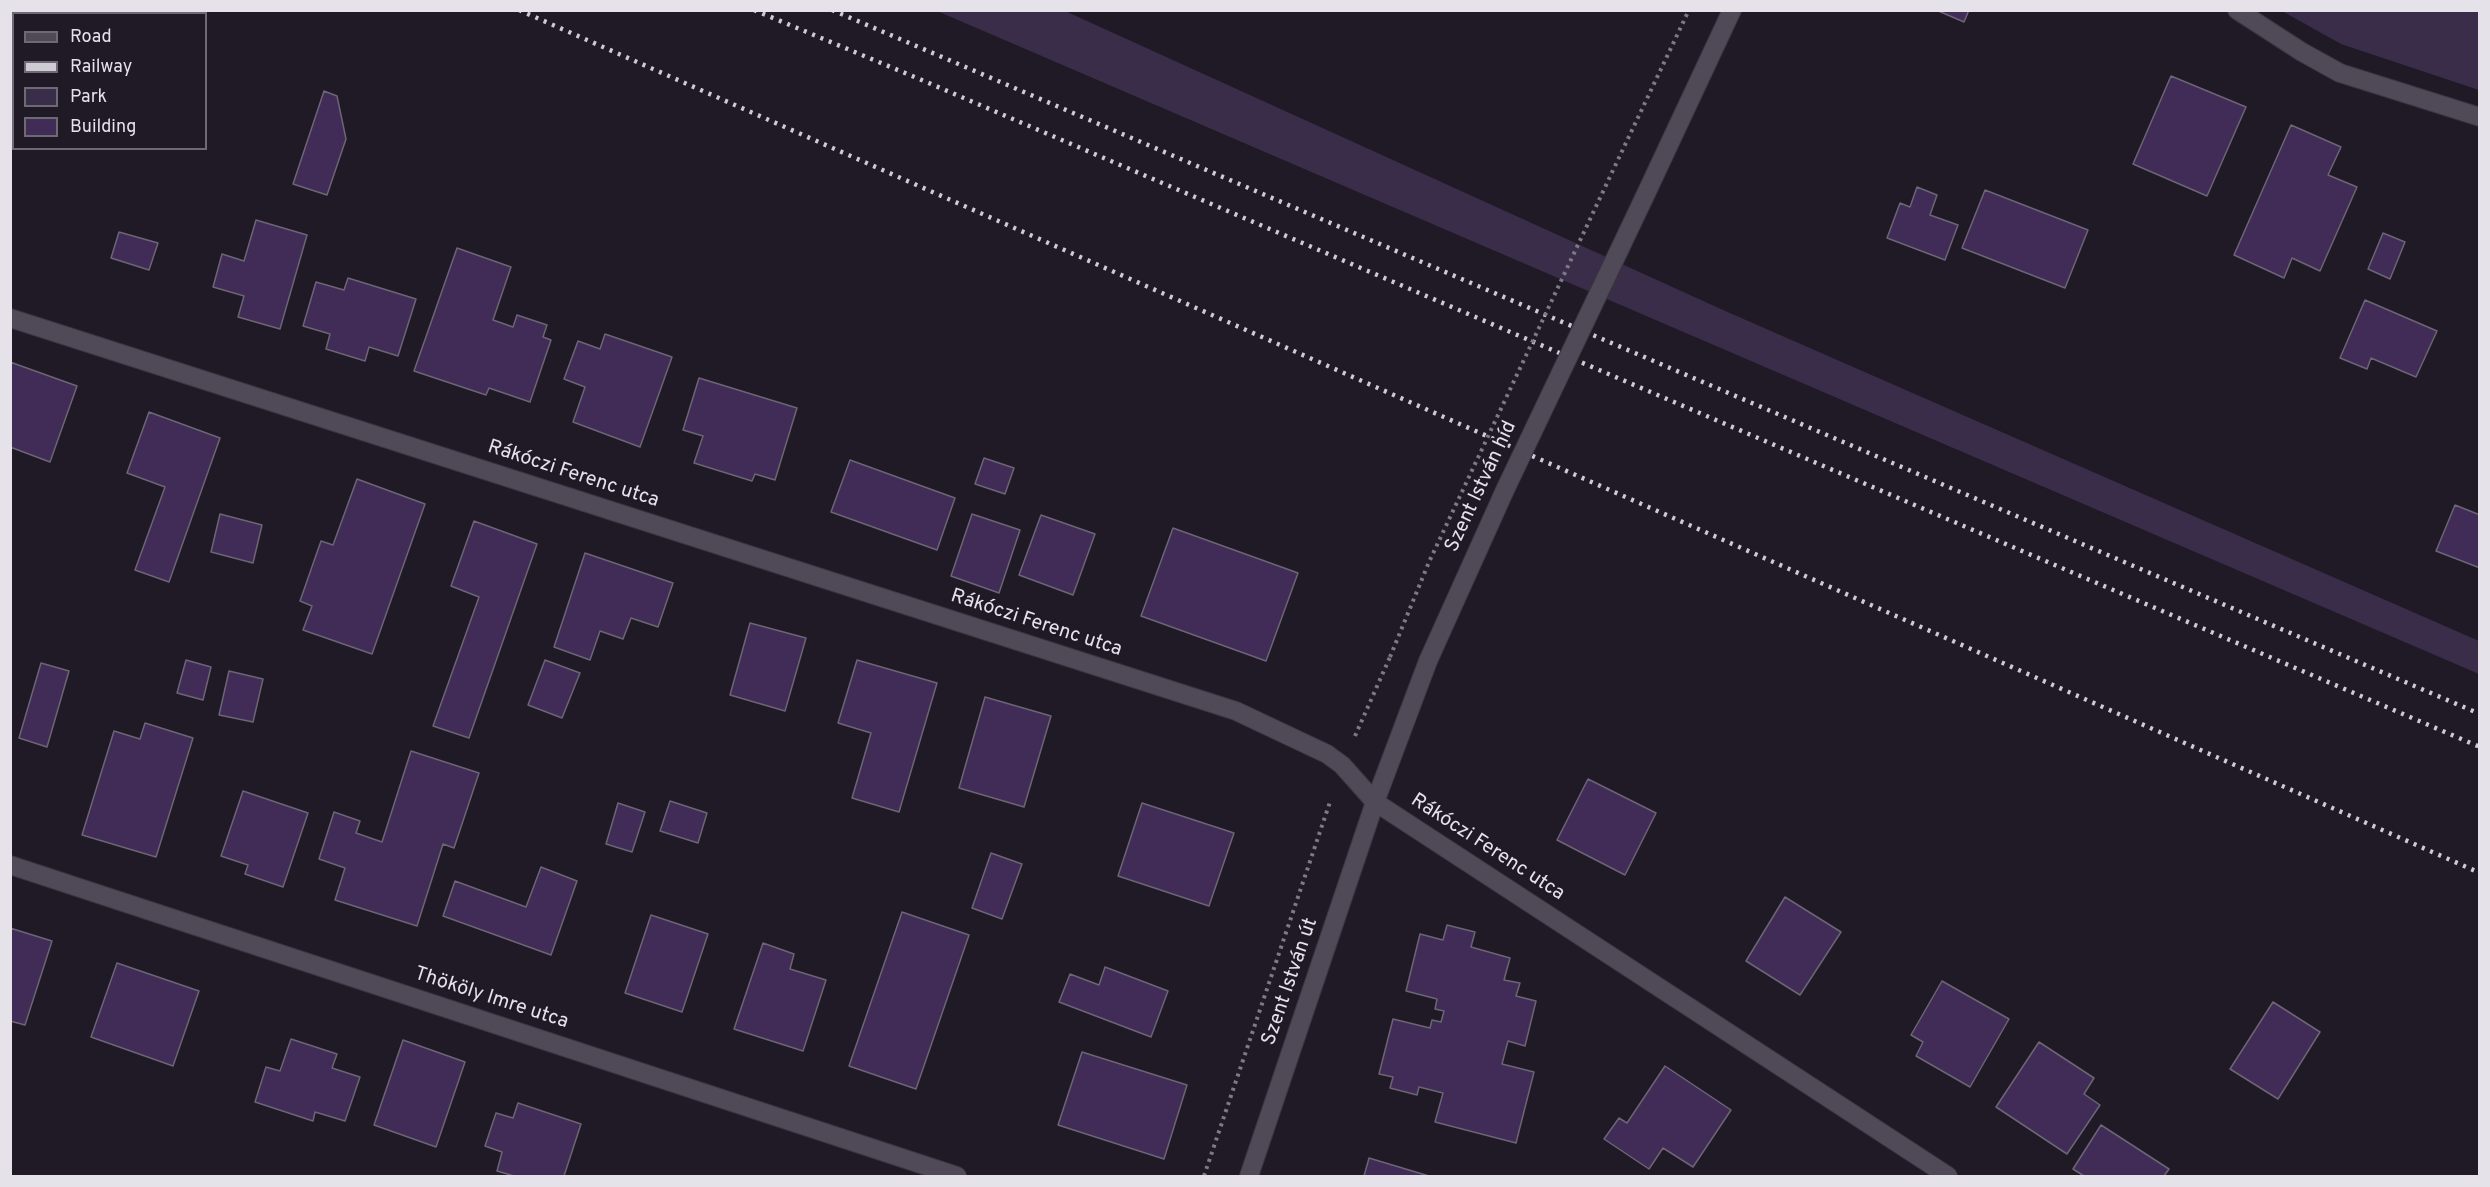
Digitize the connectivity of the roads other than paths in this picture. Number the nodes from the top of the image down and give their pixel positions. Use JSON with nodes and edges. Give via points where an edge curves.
{"nodes":[{"id":1,"x":1732,"y":10,"type":"edge"},
{"id":2,"x":2237,"y":10,"type":"edge"},
{"id":3,"x":2480,"y":117,"type":"edge"},
{"id":4,"x":10,"y":318,"type":"edge"},
{"id":5,"x":1375,"y":802,"type":"junction"},
{"id":6,"x":10,"y":864,"type":"edge"},
{"id":7,"x":957,"y":1176,"type":"edge"},
{"id":8,"x":1249,"y":1176,"type":"edge"},
{"id":9,"x":1948,"y":1176,"type":"edge"}],
"edges":[{"from":1,"to":5,"type":"street","name":"Szent István híd","bridge":true,"via":[[1474,558],[1428,661]]},
{"from":2,"to":3,"type":"street","via":[[2340,73]]},
{"from":4,"to":5,"type":"street","name":"Rákóczi Ferenc utca","via":[[1236,711],[1327,754]]},
{"from":5,"to":8,"type":"street","name":"Szent István út"},
{"from":5,"to":9,"type":"street","name":"Rákóczi Ferenc utca"},
{"from":6,"to":7,"type":"street","name":"Thököly Imre utca"}]}
